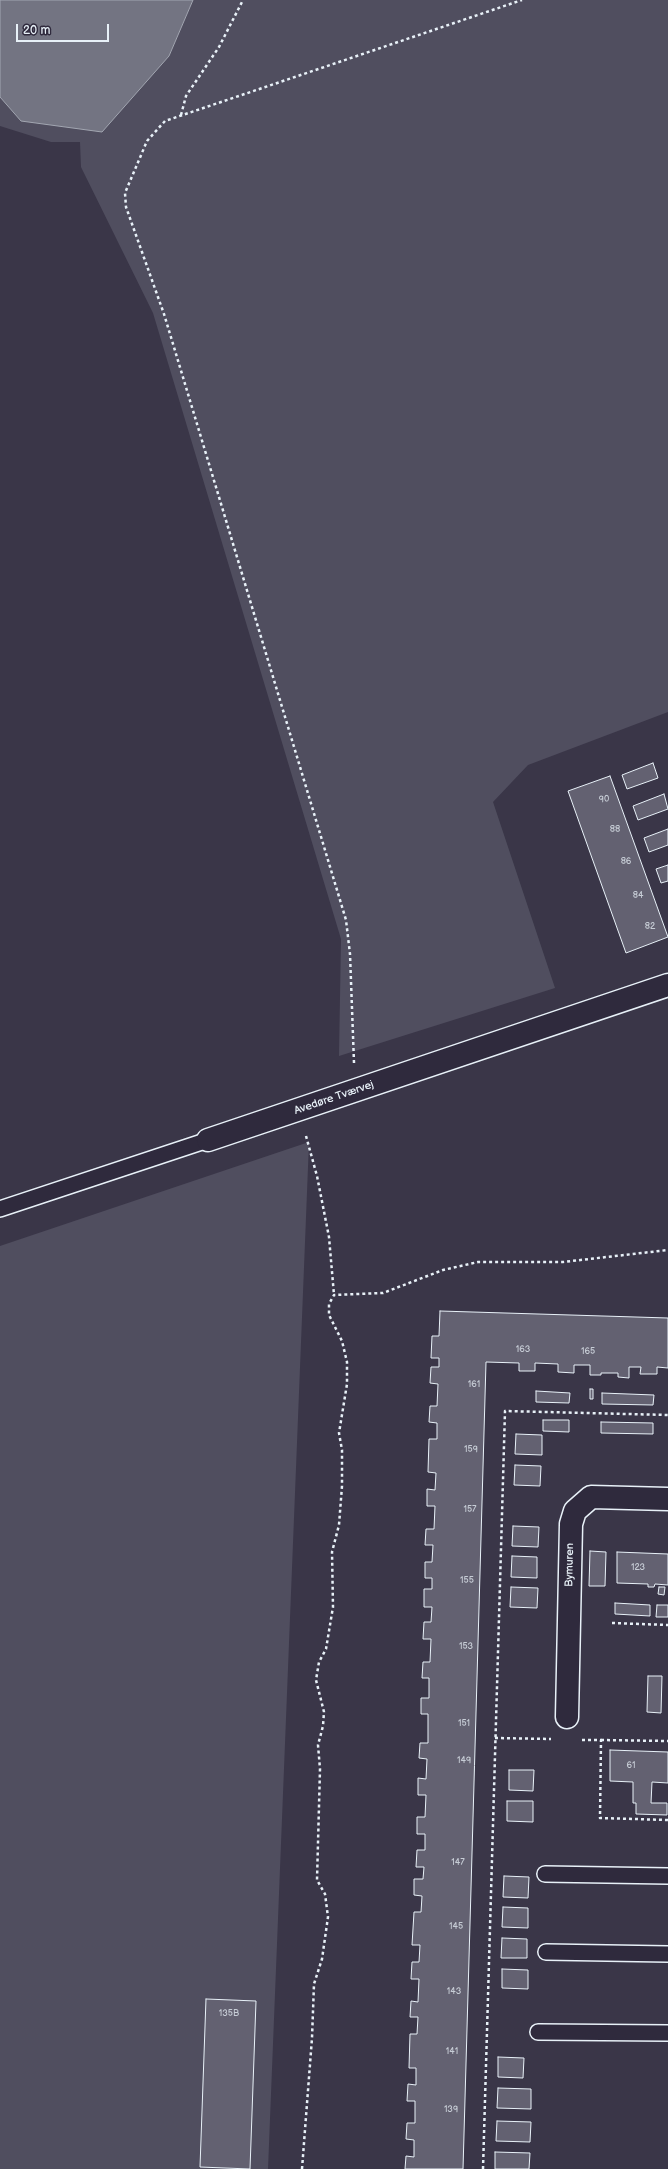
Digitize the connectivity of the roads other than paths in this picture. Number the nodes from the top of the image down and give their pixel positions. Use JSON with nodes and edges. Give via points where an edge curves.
{"nodes":[{"id":1,"x":668,"y":986,"type":"edge"},
{"id":2,"x":208,"y":1140,"type":"joint"},
{"id":3,"x":0,"y":1209,"type":"edge"},
{"id":4,"x":668,"y":1499,"type":"edge"},
{"id":5,"x":567,"y":1717,"type":"dead end"},
{"id":6,"x":545,"y":1874,"type":"dead end"},
{"id":7,"x":668,"y":1876,"type":"edge"},
{"id":8,"x":546,"y":1952,"type":"dead end"},
{"id":9,"x":668,"y":1954,"type":"edge"},
{"id":10,"x":538,"y":2032,"type":"dead end"},
{"id":11,"x":668,"y":2033,"type":"edge"}],
"edges":[{"from":1,"to":2,"type":"street","name":"Avedøre Tværvej"},
{"from":2,"to":3,"type":"lane","name":"Avedøre Tværvej"},
{"from":4,"to":5,"type":"street","name":"Bymuren","via":[[592,1497],[575,1511],[571,1524]]},
{"from":6,"to":7,"type":"lane"},
{"from":8,"to":9,"type":"lane"},
{"from":10,"to":11,"type":"lane"}]}
